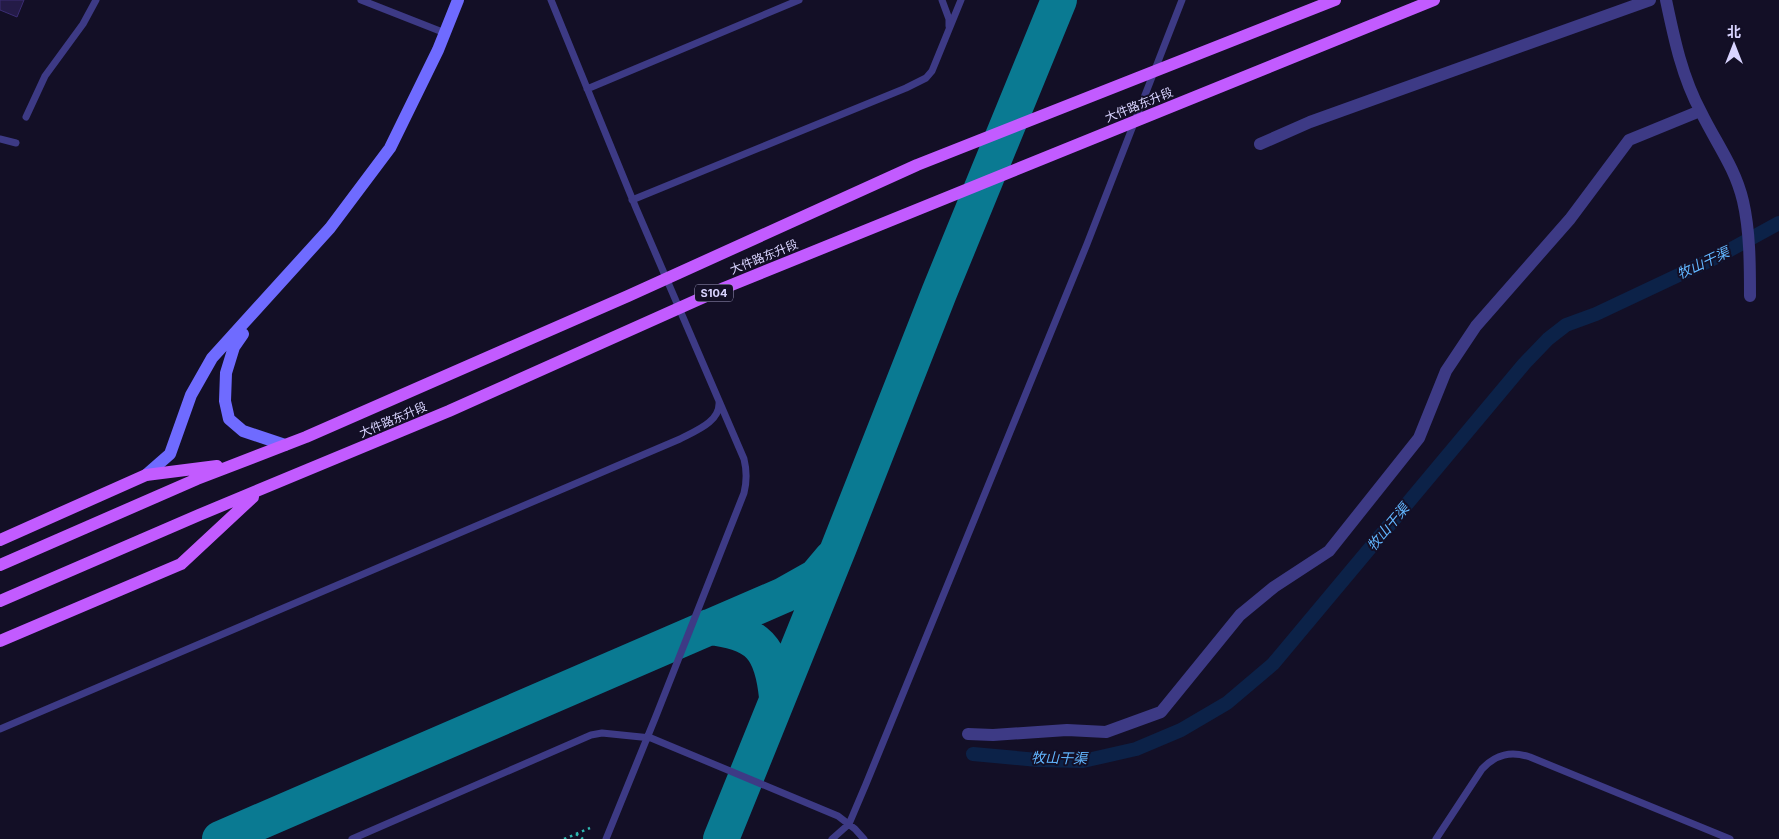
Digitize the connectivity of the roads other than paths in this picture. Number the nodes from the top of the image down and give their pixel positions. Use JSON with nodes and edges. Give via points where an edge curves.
{"nodes":[{"id":1,"x":96,"y":0,"type":"edge"},
{"id":2,"x":361,"y":0,"type":"edge"},
{"id":3,"x":458,"y":0,"type":"edge"},
{"id":4,"x":551,"y":0,"type":"edge"},
{"id":5,"x":799,"y":0,"type":"edge"},
{"id":6,"x":942,"y":0,"type":"edge"},
{"id":7,"x":961,"y":0,"type":"edge"},
{"id":8,"x":1182,"y":0,"type":"edge"},
{"id":9,"x":1335,"y":0,"type":"edge"},
{"id":10,"x":1434,"y":0,"type":"edge"},
{"id":11,"x":1650,"y":0,"type":"edge"},
{"id":12,"x":1666,"y":0,"type":"edge"},
{"id":13,"x":949,"y":29,"type":"junction"},
{"id":14,"x":444,"y":33,"type":"junction"},
{"id":15,"x":587,"y":90,"type":"junction"},
{"id":16,"x":1700,"y":111,"type":"junction"},
{"id":17,"x":26,"y":118,"type":"dead end"},
{"id":18,"x":0,"y":139,"type":"edge"},
{"id":19,"x":16,"y":143,"type":"dead end"},
{"id":20,"x":1260,"y":144,"type":"dead end"},
{"id":21,"x":632,"y":200,"type":"junction"},
{"id":22,"x":276,"y":288,"type":"junction"},
{"id":23,"x":1750,"y":296,"type":"dead end"},
{"id":24,"x":718,"y":398,"type":"junction"},
{"id":25,"x":285,"y":446,"type":"junction"},
{"id":26,"x":237,"y":464,"type":"junction"},
{"id":27,"x":146,"y":475,"type":"junction"},
{"id":28,"x":260,"y":490,"type":"junction"},
{"id":29,"x":0,"y":540,"type":"edge"},
{"id":30,"x":0,"y":565,"type":"edge"},
{"id":31,"x":0,"y":601,"type":"edge"},
{"id":32,"x":0,"y":641,"type":"edge"},
{"id":33,"x":0,"y":729,"type":"edge"},
{"id":34,"x":968,"y":734,"type":"dead end"},
{"id":35,"x":648,"y":737,"type":"junction"},
{"id":36,"x":849,"y":824,"type":"junction"},
{"id":37,"x":352,"y":839,"type":"edge"},
{"id":38,"x":606,"y":839,"type":"edge"},
{"id":39,"x":832,"y":839,"type":"edge"},
{"id":40,"x":864,"y":839,"type":"edge"},
{"id":41,"x":1436,"y":839,"type":"edge"},
{"id":42,"x":1730,"y":839,"type":"edge"}],
"edges":[{"from":1,"to":17,"type":"lane","via":[[83,24],[45,76]]},
{"from":2,"to":14,"type":"lane"},
{"from":3,"to":14,"type":"street"},
{"from":4,"to":15,"type":"lane"},
{"from":5,"to":15,"type":"lane"},
{"from":6,"to":13,"type":"lane"},
{"from":7,"to":13,"type":"lane"},
{"from":8,"to":36,"type":"lane"},
{"from":9,"to":25,"type":"main road","name":"大件路东升段","number":"S104","via":[[917,165]]},
{"from":10,"to":28,"type":"main road","name":"大件路东升段","number":"S104","via":[[724,288],[449,411]]},
{"from":11,"to":20,"type":"street","via":[[1320,119]]},
{"from":12,"to":16,"type":"street","via":[[1680,61]]},
{"from":13,"to":21,"type":"lane","via":[[926,78]]},
{"from":14,"to":22,"type":"street","via":[[390,148],[330,228]]},
{"from":15,"to":21,"type":"lane"},
{"from":16,"to":23,"type":"street","via":[[1728,158],[1743,201]]},
{"from":16,"to":34,"type":"street","via":[[1629,140],[1570,219],[1476,326],[1446,371],[1420,438],[1329,551],[1274,586],[1240,615],[1161,712],[1106,732],[1067,730]]},
{"from":18,"to":19,"type":"lane"},
{"from":21,"to":24,"type":"lane"},
{"from":22,"to":25,"type":"street","via":[[234,347],[226,373],[225,400],[229,418],[242,431]]},
{"from":22,"to":27,"type":"street","via":[[212,358],[190,395],[170,454]]},
{"from":24,"to":33,"type":"lane","via":[[719,407],[713,419],[680,438]]},
{"from":24,"to":35,"type":"lane","via":[[744,459],[747,483]]},
{"from":25,"to":26,"type":"main road","name":"大件路东升段","number":"S104"},
{"from":26,"to":27,"type":"main road"},
{"from":26,"to":30,"type":"main road","name":"大件路东升段","number":"S104"},
{"from":27,"to":29,"type":"main road"},
{"from":28,"to":31,"type":"main road","name":"大件路东升段","number":"S104"},
{"from":28,"to":32,"type":"main road","via":[[180,564]]},
{"from":35,"to":36,"type":"lane","via":[[811,803]]},
{"from":35,"to":37,"type":"lane","via":[[591,735]]},
{"from":35,"to":38,"type":"lane"},
{"from":36,"to":39,"type":"lane"},
{"from":36,"to":40,"type":"lane"},
{"from":41,"to":42,"type":"lane","via":[[1487,764],[1504,754],[1515,754]]}]}
